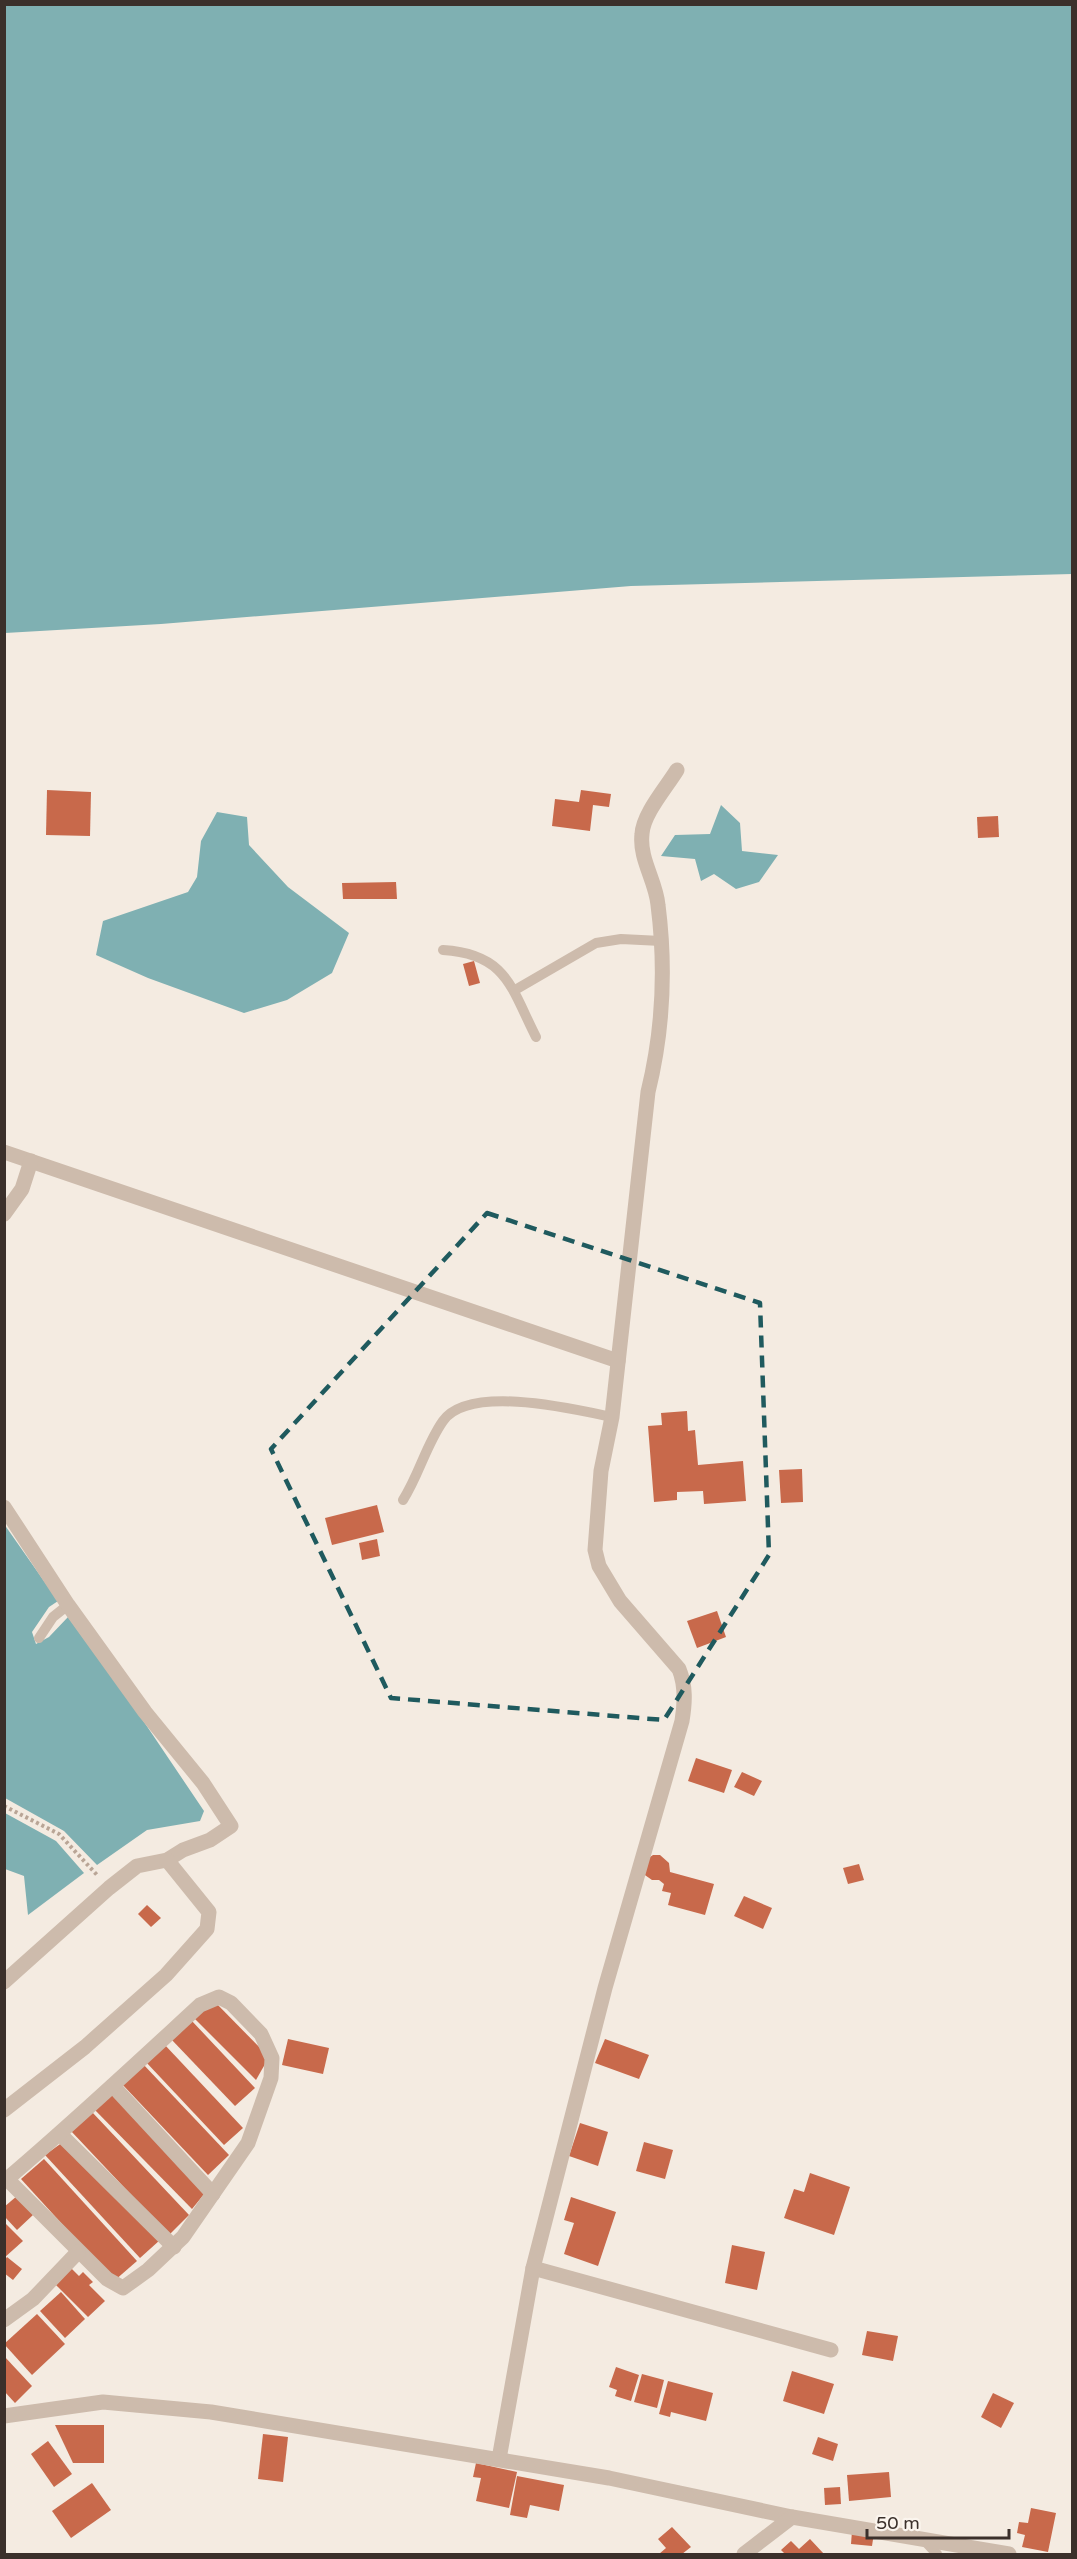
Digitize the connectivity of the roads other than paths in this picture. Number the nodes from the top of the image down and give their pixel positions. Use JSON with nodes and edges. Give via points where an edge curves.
{"nodes":[{"id":1,"x":677,"y":770,"type":"dead end"},
{"id":2,"x":660,"y":941,"type":"junction"},
{"id":3,"x":443,"y":950,"type":"dead end"},
{"id":4,"x":515,"y":990,"type":"junction"},
{"id":5,"x":536,"y":1036,"type":"dead end"},
{"id":6,"x":4,"y":1152,"type":"edge"},
{"id":7,"x":31,"y":1161,"type":"junction"},
{"id":8,"x":4,"y":1214,"type":"edge"},
{"id":9,"x":618,"y":1361,"type":"junction"},
{"id":10,"x":612,"y":1417,"type":"junction"},
{"id":11,"x":404,"y":1500,"type":"dead end"},
{"id":12,"x":4,"y":1507,"type":"edge"},
{"id":13,"x":68,"y":1605,"type":"junction"},
{"id":14,"x":39,"y":1638,"type":"dead end"},
{"id":15,"x":167,"y":1860,"type":"junction"},
{"id":16,"x":4,"y":1982,"type":"edge"},
{"id":17,"x":113,"y":2086,"type":"junction"},
{"id":18,"x":4,"y":2110,"type":"edge"},
{"id":19,"x":60,"y":2134,"type":"junction"},
{"id":20,"x":5,"y":2180,"type":"edge"},
{"id":21,"x":213,"y":2194,"type":"junction"},
{"id":22,"x":174,"y":2247,"type":"junction"},
{"id":23,"x":78,"y":2252,"type":"junction"},
{"id":24,"x":533,"y":2268,"type":"junction"},
{"id":25,"x":4,"y":2320,"type":"edge"},
{"id":26,"x":831,"y":2350,"type":"dead end"},
{"id":27,"x":4,"y":2416,"type":"edge"},
{"id":28,"x":499,"y":2459,"type":"junction"},
{"id":29,"x":792,"y":2517,"type":"junction"},
{"id":30,"x":924,"y":2540,"type":"junction"},
{"id":31,"x":753,"y":2552,"type":"edge"},
{"id":32,"x":937,"y":2554,"type":"edge"},
{"id":33,"x":1009,"y":2554,"type":"edge"}],
"edges":[{"from":1,"to":2,"type":"street","via":[[649,811],[642,834],[658,903]]},
{"from":2,"to":4,"type":"lane","via":[[621,939],[597,943]]},
{"from":2,"to":9,"type":"street","via":[[663,980],[657,1056],[648,1092]]},
{"from":3,"to":4,"type":"lane","via":[[466,951],[480,957],[498,968]]},
{"from":4,"to":5,"type":"lane"},
{"from":6,"to":7,"type":"street"},
{"from":7,"to":8,"type":"street","via":[[22,1189]]},
{"from":7,"to":9,"type":"street"},
{"from":9,"to":10,"type":"street"},
{"from":10,"to":11,"type":"lane","via":[[506,1401],[464,1406],[443,1420]]},
{"from":10,"to":24,"type":"street","via":[[595,1532],[599,1566],[620,1601],[674,1661],[683,1678],[685,1701]]},
{"from":12,"to":13,"type":"street"},
{"from":13,"to":14,"type":"lane","via":[[53,1617]]},
{"from":13,"to":15,"type":"street","via":[[231,1826]]},
{"from":15,"to":16,"type":"street","via":[[137,1866]]},
{"from":15,"to":18,"type":"street","via":[[209,1912],[207,1929],[166,1975],[85,2048]]},
{"from":17,"to":19,"type":"street"},
{"from":17,"to":21,"type":"street"},
{"from":17,"to":21,"type":"street","via":[[210,1999],[219,1997],[231,2003],[261,2034],[272,2058],[271,2078],[248,2143]]},
{"from":19,"to":20,"type":"street"},
{"from":19,"to":22,"type":"street"},
{"from":20,"to":23,"type":"street"},
{"from":21,"to":22,"type":"street"},
{"from":22,"to":23,"type":"street","via":[[123,2288]]},
{"from":23,"to":25,"type":"street","via":[[33,2299]]},
{"from":24,"to":26,"type":"street"},
{"from":24,"to":28,"type":"street"},
{"from":27,"to":28,"type":"street","via":[[103,2402],[211,2412]]},
{"from":28,"to":29,"type":"street"},
{"from":29,"to":30,"type":"street"},
{"from":29,"to":31,"type":"street"},
{"from":30,"to":32,"type":"lane"},
{"from":30,"to":33,"type":"street"}]}
